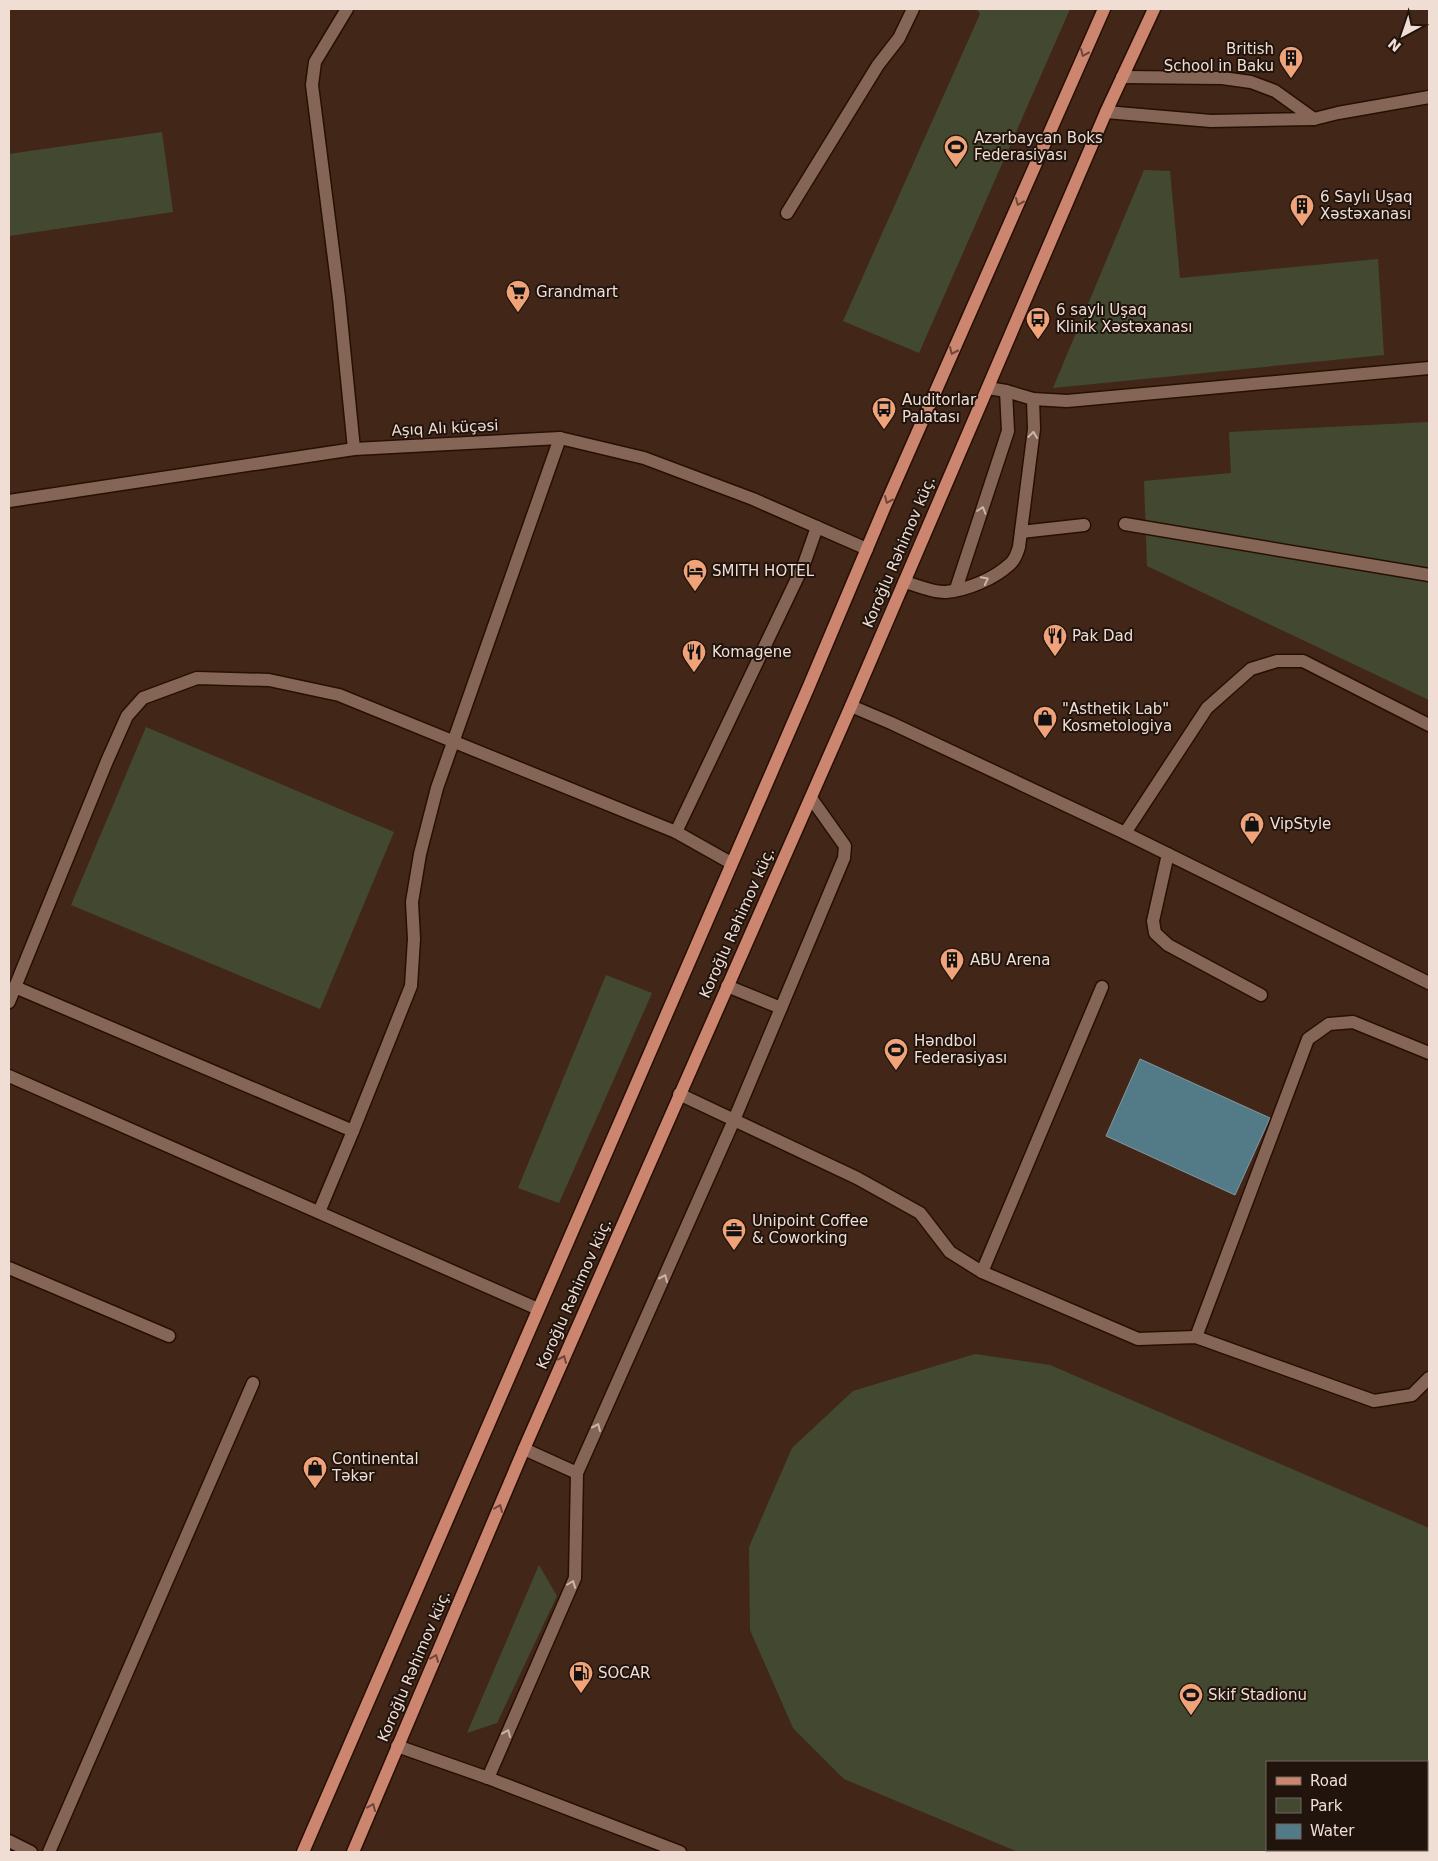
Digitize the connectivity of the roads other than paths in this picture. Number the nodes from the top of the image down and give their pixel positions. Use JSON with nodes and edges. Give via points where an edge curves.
{"nodes":[{"id":1,"x":347,"y":9,"type":"edge"},
{"id":2,"x":913,"y":9,"type":"edge"},
{"id":3,"x":1104,"y":9,"type":"edge"},
{"id":4,"x":1154,"y":9,"type":"edge"},
{"id":5,"x":1122,"y":77,"type":"junction"},
{"id":6,"x":1429,"y":98,"type":"edge"},
{"id":7,"x":1106,"y":112,"type":"junction"},
{"id":8,"x":1314,"y":119,"type":"junction"},
{"id":9,"x":787,"y":213,"type":"dead end"},
{"id":10,"x":1429,"y":368,"type":"edge"},
{"id":11,"x":988,"y":388,"type":"junction"},
{"id":12,"x":1006,"y":391,"type":"junction"},
{"id":13,"x":1033,"y":399,"type":"junction"},
{"id":14,"x":560,"y":438,"type":"junction"},
{"id":15,"x":354,"y":449,"type":"junction"},
{"id":16,"x":9,"y":502,"type":"edge"},
{"id":17,"x":1084,"y":524,"type":"dead end"},
{"id":18,"x":1125,"y":524,"type":"dead end"},
{"id":19,"x":817,"y":527,"type":"junction"},
{"id":20,"x":1021,"y":532,"type":"junction"},
{"id":21,"x":867,"y":549,"type":"junction"},
{"id":22,"x":1429,"y":575,"type":"edge"},
{"id":23,"x":904,"y":582,"type":"junction"},
{"id":24,"x":956,"y":589,"type":"junction"},
{"id":25,"x":851,"y":706,"type":"junction"},
{"id":26,"x":1429,"y":725,"type":"edge"},
{"id":27,"x":453,"y":740,"type":"junction"},
{"id":28,"x":811,"y":798,"type":"junction"},
{"id":29,"x":676,"y":832,"type":"junction"},
{"id":30,"x":1125,"y":832,"type":"junction"},
{"id":31,"x":1168,"y":854,"type":"junction"},
{"id":32,"x":732,"y":864,"type":"junction"},
{"id":33,"x":1429,"y":982,"type":"edge"},
{"id":34,"x":727,"y":986,"type":"junction"},
{"id":35,"x":15,"y":987,"type":"junction"},
{"id":36,"x":1102,"y":987,"type":"dead end"},
{"id":37,"x":1261,"y":995,"type":"dead end"},
{"id":38,"x":9,"y":1002,"type":"edge"},
{"id":39,"x":781,"y":1008,"type":"junction"},
{"id":40,"x":1429,"y":1053,"type":"edge"},
{"id":41,"x":9,"y":1076,"type":"edge"},
{"id":42,"x":679,"y":1094,"type":"junction"},
{"id":43,"x":734,"y":1120,"type":"junction"},
{"id":44,"x":353,"y":1130,"type":"junction"},
{"id":45,"x":318,"y":1212,"type":"junction"},
{"id":46,"x":9,"y":1268,"type":"edge"},
{"id":47,"x":982,"y":1272,"type":"junction"},
{"id":48,"x":538,"y":1309,"type":"junction"},
{"id":49,"x":169,"y":1336,"type":"dead end"},
{"id":50,"x":1196,"y":1337,"type":"junction"},
{"id":51,"x":1429,"y":1378,"type":"edge"},
{"id":52,"x":253,"y":1383,"type":"dead end"},
{"id":53,"x":524,"y":1449,"type":"junction"},
{"id":54,"x":577,"y":1473,"type":"junction"},
{"id":55,"x":397,"y":1746,"type":"junction"},
{"id":56,"x":488,"y":1778,"type":"junction"},
{"id":57,"x":9,"y":1841,"type":"edge"},
{"id":58,"x":31,"y":1852,"type":"edge"},
{"id":59,"x":49,"y":1852,"type":"edge"},
{"id":60,"x":303,"y":1852,"type":"edge"},
{"id":61,"x":353,"y":1852,"type":"edge"},
{"id":62,"x":680,"y":1852,"type":"edge"}],
"edges":[{"from":1,"to":15,"type":"street","via":[[315,62],[312,85]]},
{"from":2,"to":9,"type":"street","via":[[899,38],[878,65]]},
{"from":3,"to":21,"type":"main road","name":"Koroğlu Rəhimov küç.","one_way":true},
{"from":4,"to":5,"type":"main road","name":"Koroğlu Rəhimov küç."},
{"from":5,"to":7,"type":"main road","name":"Koroğlu Rəhimov küç."},
{"from":5,"to":8,"type":"street","via":[[1222,78],[1251,82],[1275,91]]},
{"from":6,"to":8,"type":"street"},
{"from":7,"to":8,"type":"street","via":[[1210,120]]},
{"from":7,"to":11,"type":"main road","name":"Koroğlu Rəhimov küç."},
{"from":10,"to":13,"type":"street","via":[[1067,402]]},
{"from":11,"to":12,"type":"street"},
{"from":11,"to":23,"type":"main road","name":"Koroğlu Rəhimov küç."},
{"from":12,"to":13,"type":"street"},
{"from":24,"to":12,"type":"street","one_way":true,"via":[[1008,431]]},
{"from":20,"to":13,"type":"street","one_way":true,"via":[[1034,429]]},
{"from":14,"to":15,"type":"street","name":"Aşıq Alı küçəsi"},
{"from":14,"to":19,"type":"street","name":"Aşıq Alı küçəsi","via":[[644,458]]},
{"from":14,"to":27,"type":"street"},
{"from":15,"to":16,"type":"street","name":"Aşıq Alı küçəsi"},
{"from":17,"to":20,"type":"street"},
{"from":18,"to":22,"type":"street"},
{"from":19,"to":21,"type":"street","name":"Aşıq Alı küçəsi"},
{"from":19,"to":29,"type":"street","via":[[804,564]]},
{"from":24,"to":20,"type":"street","one_way":true,"via":[[976,584],[1010,564],[1016,557]]},
{"from":21,"to":32,"type":"main road","name":"Koroğlu Rəhimov küç."},
{"from":23,"to":24,"type":"street","via":[[937,591]]},
{"from":23,"to":25,"type":"main road","name":"Koroğlu Rəhimov küç."},
{"from":25,"to":28,"type":"main road","name":"Koroğlu Rəhimov küç."},
{"from":25,"to":30,"type":"street"},
{"from":26,"to":30,"type":"street","via":[[1303,661],[1277,661],[1251,669],[1207,708]]},
{"from":27,"to":29,"type":"street"},
{"from":27,"to":35,"type":"street","via":[[339,695],[269,680],[197,678],[143,698],[127,716],[107,761]]},
{"from":27,"to":44,"type":"street","via":[[420,854],[412,902],[411,986]]},
{"from":28,"to":34,"type":"main road","name":"Koroğlu Rəhimov küç."},
{"from":28,"to":39,"type":"street","via":[[845,846],[844,858]]},
{"from":29,"to":32,"type":"street"},
{"from":30,"to":31,"type":"street"},
{"from":31,"to":33,"type":"street"},
{"from":31,"to":37,"type":"street","via":[[1153,921],[1155,933],[1168,945]]},
{"from":32,"to":48,"type":"main road","name":"Koroğlu Rəhimov küç."},
{"from":34,"to":39,"type":"street"},
{"from":34,"to":42,"type":"main road","name":"Koroğlu Rəhimov küç."},
{"from":35,"to":38,"type":"street"},
{"from":35,"to":44,"type":"street"},
{"from":36,"to":47,"type":"street"},
{"from":39,"to":43,"type":"street"},
{"from":40,"to":50,"type":"street","via":[[1353,1022],[1330,1024],[1308,1039]]},
{"from":41,"to":45,"type":"street"},
{"from":42,"to":43,"type":"street"},
{"from":53,"to":42,"type":"main road","name":"Koroğlu Rəhimov küç.","one_way":true},
{"from":43,"to":47,"type":"street","via":[[857,1178],[920,1213],[950,1252]]},
{"from":54,"to":43,"type":"street","one_way":true},
{"from":44,"to":45,"type":"street"},
{"from":45,"to":48,"type":"street"},
{"from":46,"to":49,"type":"street"},
{"from":47,"to":50,"type":"street","via":[[1138,1339]]},
{"from":48,"to":60,"type":"main road","name":"Koroğlu Rəhimov küç."},
{"from":50,"to":51,"type":"street","via":[[1374,1401],[1412,1395]]},
{"from":52,"to":59,"type":"street"},
{"from":53,"to":54,"type":"street"},
{"from":55,"to":53,"type":"main road","name":"Koroğlu Rəhimov küç.","one_way":true},
{"from":56,"to":54,"type":"street","one_way":true,"via":[[575,1578]]},
{"from":55,"to":56,"type":"street"},
{"from":61,"to":55,"type":"main road","name":"Koroğlu Rəhimov küç.","one_way":true},
{"from":56,"to":62,"type":"street"},
{"from":57,"to":58,"type":"street"}]}
